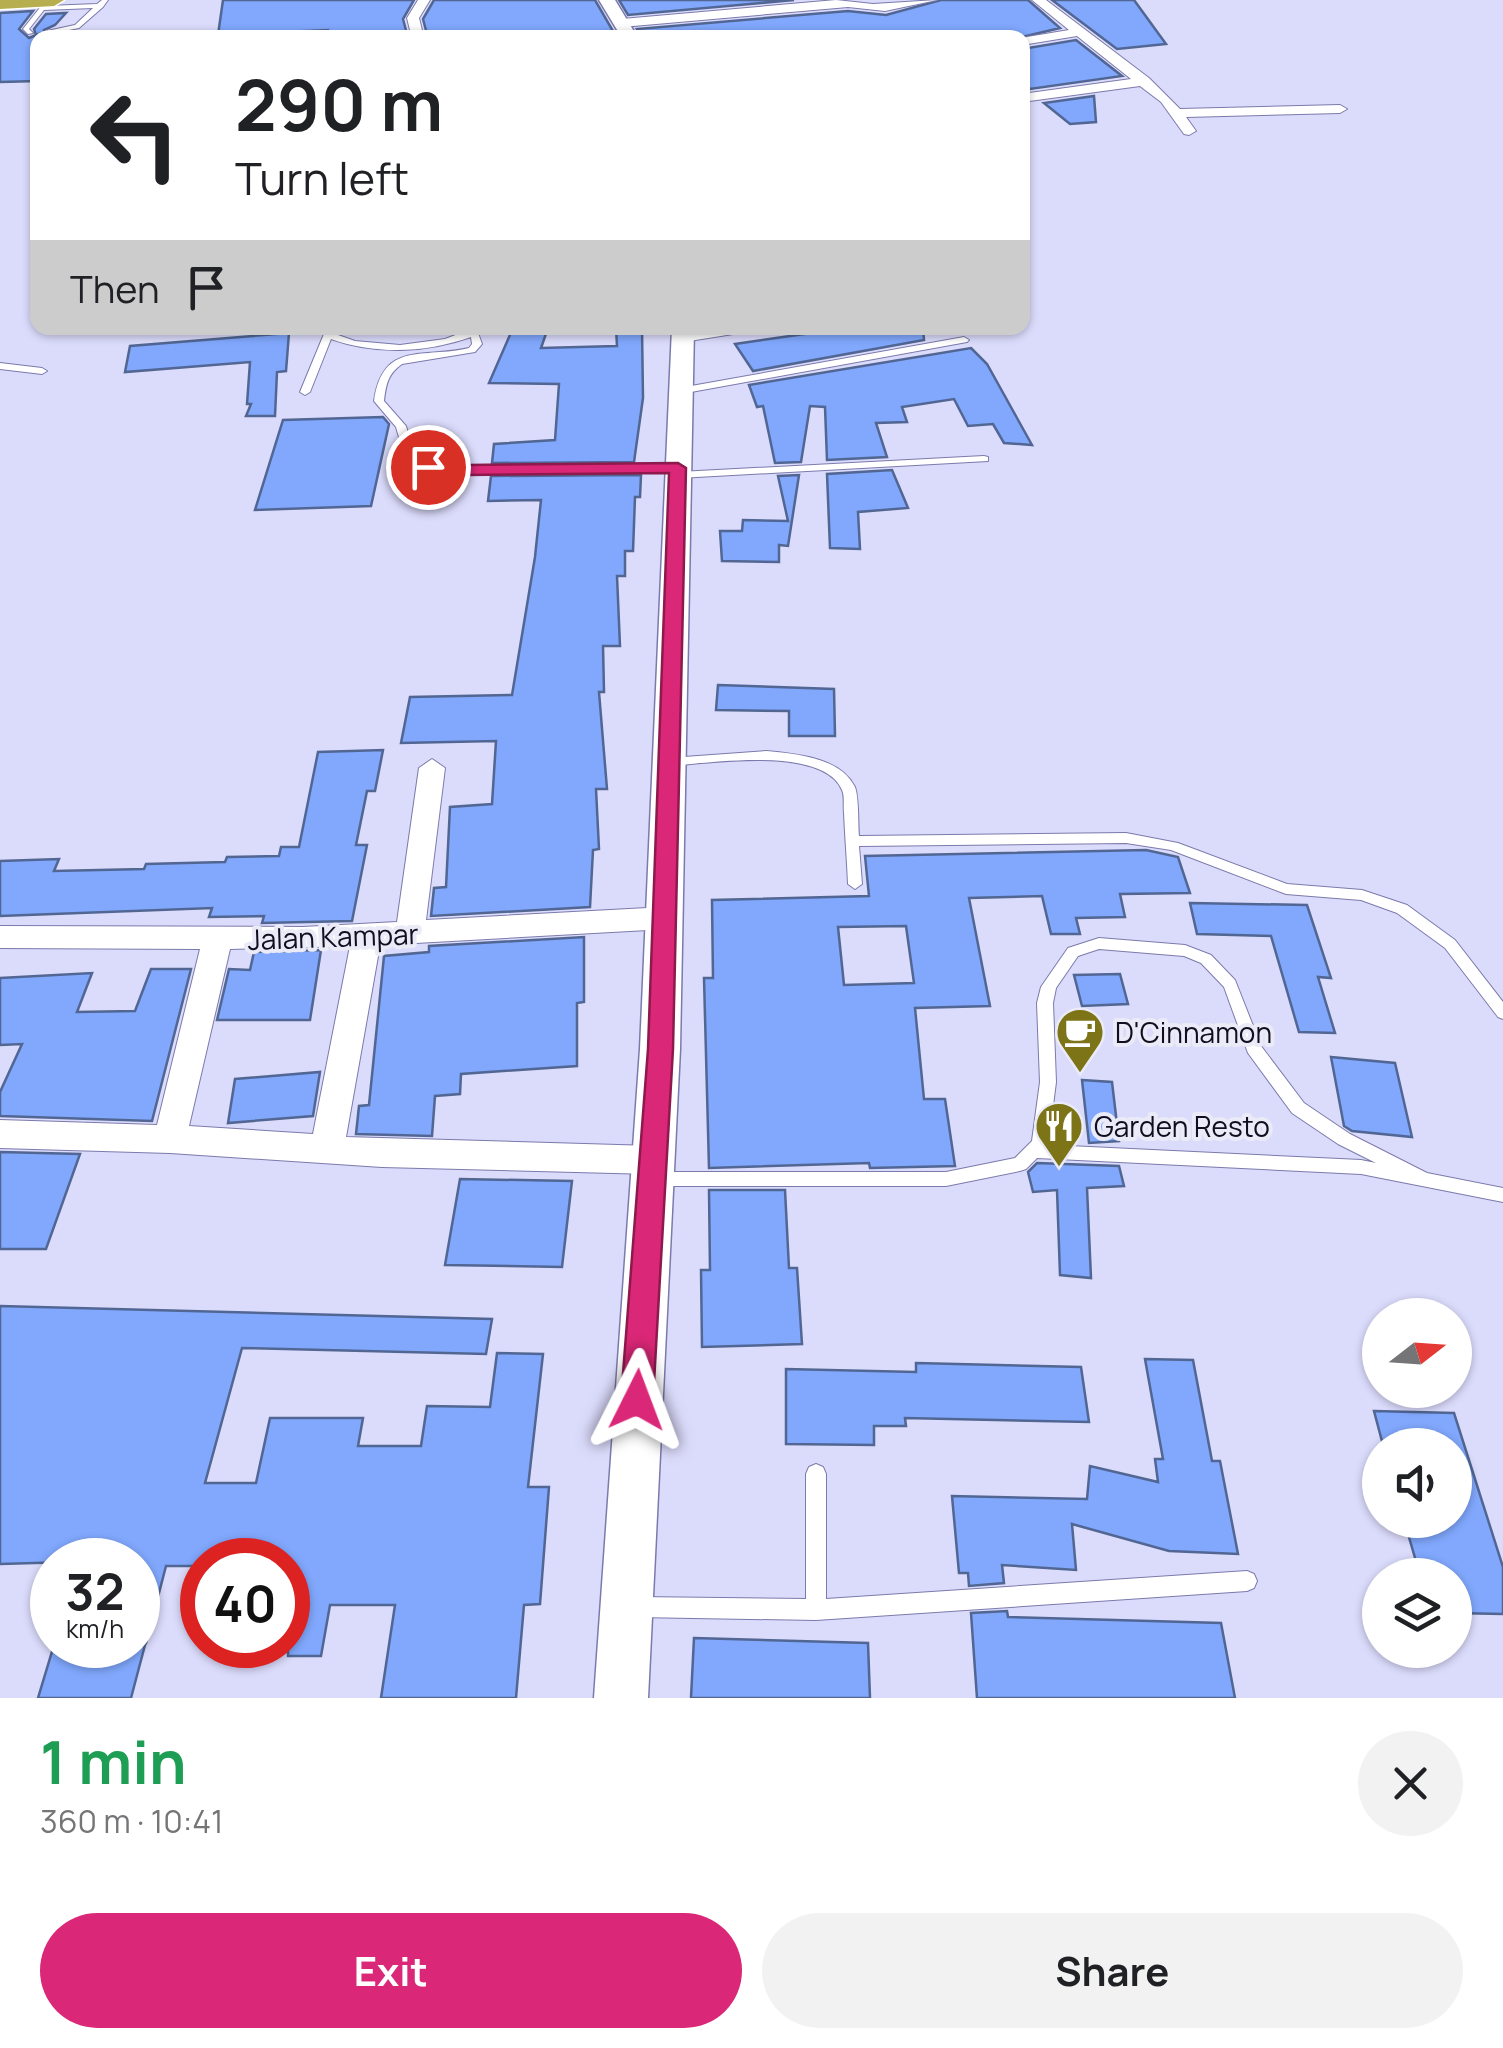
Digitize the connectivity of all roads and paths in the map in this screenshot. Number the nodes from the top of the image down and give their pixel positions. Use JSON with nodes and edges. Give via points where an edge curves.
{"nodes":[{"id":1,"x":424,"y":0,"type":"edge"},
{"id":2,"x":607,"y":0,"type":"edge"},
{"id":3,"x":930,"y":0,"type":"edge"},
{"id":4,"x":1038,"y":0,"type":"edge"},
{"id":5,"x":49,"y":2,"type":"edge"},
{"id":6,"x":0,"y":3,"type":"edge"},
{"id":7,"x":103,"y":3,"type":"edge"},
{"id":8,"x":848,"y":4,"type":"edge"},
{"id":9,"x":60,"y":30,"type":"edge"},
{"id":10,"x":416,"y":30,"type":"edge"},
{"id":11,"x":626,"y":30,"type":"edge"},
{"id":12,"x":30,"y":32,"type":"dead end"},
{"id":13,"x":1079,"y":32,"type":"junction"},
{"id":14,"x":1030,"y":41,"type":"edge"},
{"id":15,"x":1144,"y":81,"type":"junction"},
{"id":16,"x":1030,"y":97,"type":"edge"},
{"id":17,"x":1340,"y":109,"type":"dead end"},
{"id":18,"x":1177,"y":112,"type":"junction"},
{"id":19,"x":1189,"y":131,"type":"dead end"},
{"id":20,"x":324,"y":335,"type":"edge"},
{"id":21,"x":333,"y":335,"type":"edge"},
{"id":22,"x":462,"y":335,"type":"edge"},
{"id":23,"x":477,"y":335,"type":"edge"},
{"id":24,"x":683,"y":335,"type":"edge"},
{"id":25,"x":964,"y":340,"type":"dead end"},
{"id":26,"x":392,"y":346,"type":"junction"},
{"id":27,"x":398,"y":362,"type":"junction"},
{"id":28,"x":0,"y":366,"type":"edge"},
{"id":29,"x":42,"y":371,"type":"dead end"},
{"id":30,"x":680,"y":391,"type":"junction"},
{"id":31,"x":305,"y":392,"type":"dead end"},
{"id":32,"x":984,"y":459,"type":"dead end"},
{"id":33,"x":678,"y":472,"type":"junction"},
{"id":34,"x":669,"y":762,"type":"junction"},
{"id":35,"x":432,"y":768,"type":"dead end"},
{"id":36,"x":852,"y":841,"type":"junction"},
{"id":37,"x":855,"y":884,"type":"dead end"},
{"id":38,"x":666,"y":918,"type":"junction"},
{"id":39,"x":410,"y":934,"type":"junction"},
{"id":40,"x":0,"y":936,"type":"edge"},
{"id":41,"x":367,"y":936,"type":"junction"},
{"id":42,"x":217,"y":940,"type":"junction"},
{"id":43,"x":1503,"y":1014,"type":"edge"},
{"id":44,"x":0,"y":1134,"type":"edge"},
{"id":45,"x":170,"y":1139,"type":"junction"},
{"id":46,"x":328,"y":1148,"type":"junction"},
{"id":47,"x":1034,"y":1152,"type":"junction"},
{"id":48,"x":652,"y":1169,"type":"junction"},
{"id":49,"x":1420,"y":1177,"type":"junction"},
{"id":50,"x":1503,"y":1196,"type":"edge"},
{"id":51,"x":816,"y":1474,"type":"dead end"},
{"id":52,"x":1246,"y":1581,"type":"dead end"},
{"id":53,"x":626,"y":1606,"type":"junction"},
{"id":54,"x":816,"y":1610,"type":"junction"},
{"id":55,"x":621,"y":1698,"type":"edge"}],
"edges":[{"from":1,"to":10,"type":"street","via":[[413,18]]},
{"from":2,"to":11,"type":"street"},
{"from":3,"to":8,"type":"street"},
{"from":4,"to":13,"type":"street"},
{"from":5,"to":6,"type":"highway"},
{"from":5,"to":7,"type":"lane"},
{"from":5,"to":12,"type":"lane"},
{"from":7,"to":9,"type":"lane","via":[[76,27]]},
{"from":8,"to":11,"type":"street"},
{"from":13,"to":14,"type":"street"},
{"from":13,"to":15,"type":"street"},
{"from":15,"to":16,"type":"street"},
{"from":15,"to":18,"type":"street"},
{"from":17,"to":18,"type":"street"},
{"from":18,"to":19,"type":"street"},
{"from":20,"to":31,"type":"lane"},
{"from":21,"to":26,"type":"lane","via":[[352,345]]},
{"from":22,"to":26,"type":"lane"},
{"from":23,"to":27,"type":"lane","via":[[466,353]]},
{"from":24,"to":30,"type":"street"},
{"from":25,"to":30,"type":"lane"},
{"from":26,"to":27,"type":"lane"},
{"from":27,"to":33,"type":"lane","via":[[382,375],[378,401],[401,426],[406,453],[423,466]]},
{"from":28,"to":29,"type":"lane"},
{"from":30,"to":33,"type":"street"},
{"from":32,"to":33,"type":"lane"},
{"from":33,"to":34,"type":"street"},
{"from":34,"to":36,"type":"lane","via":[[794,756],[824,764],[849,789]]},
{"from":34,"to":38,"type":"street"},
{"from":35,"to":39,"type":"street"},
{"from":36,"to":37,"type":"lane"},
{"from":36,"to":43,"type":"lane","via":[[1126,838],[1173,846],[1286,888],[1362,895],[1402,909],[1450,944]]},
{"from":38,"to":39,"type":"street","name":"Jalan Kampar"},
{"from":38,"to":48,"type":"street"},
{"from":39,"to":41,"type":"street","name":"Jalan Kampar"},
{"from":40,"to":42,"type":"street","name":"Jalan Kampar"},
{"from":41,"to":42,"type":"street","name":"Jalan Kampar"},
{"from":41,"to":46,"type":"street"},
{"from":42,"to":45,"type":"street"},
{"from":44,"to":45,"type":"street"},
{"from":45,"to":46,"type":"street"},
{"from":46,"to":48,"type":"street"},
{"from":47,"to":48,"type":"lane","via":[[1014,1168],[946,1180]]},
{"from":47,"to":49,"type":"lane","via":[[1361,1167]]},
{"from":47,"to":49,"type":"lane","via":[[1048,1082],[1049,987],[1073,952],[1100,943],[1130,944],[1206,959],[1230,984],[1254,1049],[1298,1108]]},
{"from":48,"to":53,"type":"street"},
{"from":49,"to":50,"type":"lane"},
{"from":51,"to":54,"type":"lane"},
{"from":52,"to":54,"type":"lane"},
{"from":53,"to":54,"type":"lane"},
{"from":53,"to":55,"type":"street"}]}
